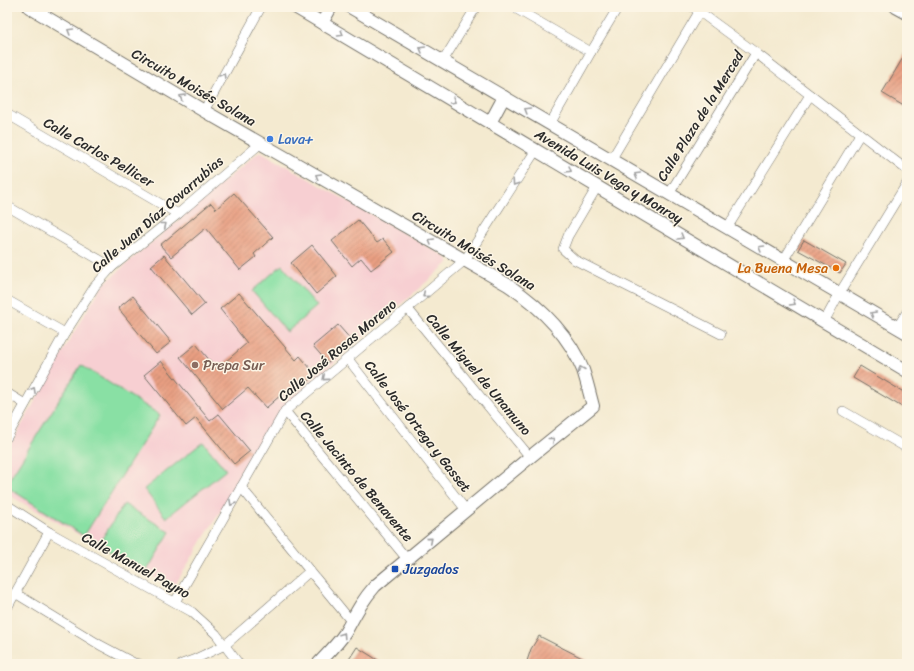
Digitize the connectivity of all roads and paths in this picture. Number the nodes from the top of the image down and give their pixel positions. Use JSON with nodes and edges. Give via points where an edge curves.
{"nodes":[{"id":1,"x":29,"y":7,"type":"edge"},
{"id":2,"x":261,"y":7,"type":"edge"},
{"id":3,"x":295,"y":7,"type":"edge"},
{"id":4,"x":331,"y":7,"type":"edge"},
{"id":5,"x":350,"y":7,"type":"edge"},
{"id":6,"x":513,"y":7,"type":"edge"},
{"id":7,"x":618,"y":7,"type":"edge"},
{"id":8,"x":896,"y":7,"type":"edge"},
{"id":9,"x":471,"y":8,"type":"edge"},
{"id":10,"x":696,"y":10,"type":"edge"},
{"id":11,"x":907,"y":14,"type":"edge"},
{"id":12,"x":322,"y":23,"type":"junction"},
{"id":13,"x":591,"y":52,"type":"junction"},
{"id":14,"x":756,"y":53,"type":"junction"},
{"id":15,"x":443,"y":61,"type":"junction"},
{"id":16,"x":810,"y":95,"type":"junction"},
{"id":17,"x":504,"y":97,"type":"junction"},
{"id":18,"x":204,"y":111,"type":"junction"},
{"id":19,"x":7,"y":114,"type":"edge"},
{"id":20,"x":490,"y":123,"type":"junction"},
{"id":21,"x":550,"y":124,"type":"junction"},
{"id":22,"x":860,"y":134,"type":"junction"},
{"id":23,"x":261,"y":143,"type":"junction"},
{"id":24,"x":536,"y":150,"type":"junction"},
{"id":25,"x":611,"y":160,"type":"junction"},
{"id":26,"x":907,"y":170,"type":"edge"},
{"id":27,"x":907,"y":183,"type":"edge"},
{"id":28,"x":597,"y":187,"type":"junction"},
{"id":29,"x":669,"y":194,"type":"junction"},
{"id":30,"x":7,"y":206,"type":"edge"},
{"id":31,"x":178,"y":214,"type":"junction"},
{"id":32,"x":727,"y":228,"type":"junction"},
{"id":33,"x":465,"y":260,"type":"junction"},
{"id":34,"x":783,"y":261,"type":"junction"},
{"id":35,"x":112,"y":267,"type":"junction"},
{"id":36,"x":839,"y":294,"type":"junction"},
{"id":37,"x":7,"y":300,"type":"edge"},
{"id":38,"x":408,"y":309,"type":"junction"},
{"id":39,"x":907,"y":312,"type":"edge"},
{"id":40,"x":824,"y":322,"type":"junction"},
{"id":41,"x":902,"y":330,"type":"edge"},
{"id":42,"x":65,"y":333,"type":"junction"},
{"id":43,"x":721,"y":334,"type":"dead end"},
{"id":44,"x":348,"y":359,"type":"junction"},
{"id":45,"x":907,"y":371,"type":"edge"},
{"id":46,"x":7,"y":393,"type":"edge"},
{"id":47,"x":25,"y":404,"type":"junction"},
{"id":48,"x":285,"y":411,"type":"junction"},
{"id":49,"x":843,"y":411,"type":"dead end"},
{"id":50,"x":7,"y":437,"type":"edge"},
{"id":51,"x":907,"y":448,"type":"edge"},
{"id":52,"x":530,"y":457,"type":"junction"},
{"id":53,"x":241,"y":487,"type":"junction"},
{"id":54,"x":7,"y":505,"type":"edge"},
{"id":55,"x":466,"y":510,"type":"junction"},
{"id":56,"x":49,"y":532,"type":"junction"},
{"id":57,"x":407,"y":559,"type":"junction"},
{"id":58,"x":310,"y":571,"type":"junction"},
{"id":59,"x":15,"y":593,"type":"junction"},
{"id":60,"x":175,"y":602,"type":"junction"},
{"id":61,"x":7,"y":608,"type":"edge"},
{"id":62,"x":351,"y":621,"type":"junction"},
{"id":63,"x":225,"y":645,"type":"junction"},
{"id":64,"x":139,"y":664,"type":"edge"},
{"id":65,"x":182,"y":664,"type":"edge"},
{"id":66,"x":239,"y":664,"type":"edge"},
{"id":67,"x":318,"y":664,"type":"edge"}],
"edges":[{"from":18,"to":1,"type":"main road","name":"Circuito Moisés Solana","one_way":true},
{"from":18,"to":2,"type":"street","one_way":true},
{"from":3,"to":12,"type":"main road","name":"Avenida Luis Vega y Monroy"},
{"from":4,"to":12,"type":"main road"},
{"from":15,"to":5,"type":"main road","name":"Avenida Luis Vega y Monroy","one_way":true},
{"from":6,"to":13,"type":"street"},
{"from":7,"to":13,"type":"street"},
{"from":8,"to":11,"type":"main road"},
{"from":9,"to":15,"type":"street"},
{"from":10,"to":14,"type":"street"},
{"from":10,"to":25,"type":"street"},
{"from":12,"to":20,"type":"main road","name":"Avenida Luis Vega y Monroy","one_way":true},
{"from":13,"to":21,"type":"street"},
{"from":14,"to":16,"type":"street"},
{"from":14,"to":29,"type":"street","name":"Calle Plaza de la Merced"},
{"from":15,"to":17,"type":"main road","name":"Avenida Luis Vega y Monroy"},
{"from":16,"to":22,"type":"street"},
{"from":16,"to":32,"type":"street"},
{"from":17,"to":20,"type":"main road"},
{"from":21,"to":17,"type":"main road","name":"Avenida Luis Vega y Monroy","one_way":true},
{"from":18,"to":23,"type":"main road","name":"Circuito Moisés Solana"},
{"from":19,"to":31,"type":"street","name":"Calle Carlos Pellicer"},
{"from":20,"to":24,"type":"main road","name":"Avenida Luis Vega y Monroy"},
{"from":21,"to":25,"type":"main road","name":"Avenida Luis Vega y Monroy"},
{"from":22,"to":26,"type":"street"},
{"from":22,"to":34,"type":"street"},
{"from":23,"to":31,"type":"street","name":"Calle Juan Díaz Covarrubias"},
{"from":33,"to":23,"type":"main road","name":"Circuito Moisés Solana","one_way":true},
{"from":24,"to":28,"type":"main road","name":"Avenida Luis Vega y Monroy","one_way":true},
{"from":24,"to":33,"type":"street","name":"Calle José Rosas Moreno","one_way":true},
{"from":29,"to":25,"type":"main road","name":"Avenida Luis Vega y Monroy","one_way":true},
{"from":27,"to":36,"type":"street"},
{"from":28,"to":40,"type":"main road","name":"Avenida Luis Vega y Monroy","one_way":true},
{"from":28,"to":43,"type":"street","via":[[563,248],[575,260]]},
{"from":29,"to":32,"type":"main road","name":"Avenida Luis Vega y Monroy"},
{"from":30,"to":35,"type":"street"},
{"from":35,"to":31,"type":"street","name":"Calle Juan Díaz Covarrubias","one_way":true},
{"from":34,"to":32,"type":"main road","name":"Avenida Luis Vega y Monroy","one_way":true},
{"from":33,"to":38,"type":"street","name":"Calle José Rosas Moreno","one_way":true},
{"from":52,"to":33,"type":"main road","name":"Circuito Moisés Solana","one_way":true,"via":[[593,406],[582,370],[569,345],[538,308],[508,285]]},
{"from":34,"to":36,"type":"main road","name":"Avenida Luis Vega y Monroy"},
{"from":35,"to":42,"type":"street","name":"Calle Juan Díaz Covarrubias","via":[[95,286]]},
{"from":36,"to":40,"type":"street"},
{"from":41,"to":36,"type":"main road","name":"Avenida Luis Vega y Monroy","one_way":true},
{"from":37,"to":42,"type":"street"},
{"from":38,"to":44,"type":"street","name":"Calle José Rosas Moreno"},
{"from":38,"to":52,"type":"street","name":"Calle Miguel de Unamuno"},
{"from":39,"to":41,"type":"street"},
{"from":40,"to":45,"type":"main road","name":"Avenida Luis Vega y Monroy"},
{"from":47,"to":42,"type":"street","name":"Calle Juan Díaz Covarrubias","one_way":true},
{"from":44,"to":48,"type":"street","name":"Calle José Rosas Moreno","one_way":true},
{"from":44,"to":55,"type":"street","name":"Calle José Ortega y Gasset"},
{"from":46,"to":47,"type":"street"},
{"from":47,"to":50,"type":"street","name":"Calle Juan Díaz Covarrubias"},
{"from":48,"to":53,"type":"street","name":"Calle José Rosas Moreno"},
{"from":48,"to":57,"type":"street","name":"Calle Jacinto de Benavente"},
{"from":49,"to":51,"type":"street"},
{"from":52,"to":55,"type":"main road","name":"Circuito Moisés Solana"},
{"from":53,"to":58,"type":"street"},
{"from":53,"to":60,"type":"street","name":"Calle José Rosas Moreno","one_way":true},
{"from":54,"to":56,"type":"street","name":"Calle Manuel Payno"},
{"from":57,"to":55,"type":"main road","name":"Circuito Moisés Solana","one_way":true},
{"from":56,"to":59,"type":"street"},
{"from":56,"to":60,"type":"street","name":"Calle Manuel Payno"},
{"from":57,"to":62,"type":"main road","name":"Circuito Moisés Solana","via":[[371,591]]},
{"from":58,"to":62,"type":"street"},
{"from":58,"to":63,"type":"street"},
{"from":59,"to":61,"type":"street"},
{"from":59,"to":64,"type":"street","via":[[100,645]]},
{"from":60,"to":63,"type":"street","name":"Calle Manuel Payno","via":[[206,624]]},
{"from":67,"to":62,"type":"main road","name":"Circuito Moisés Solana","one_way":true,"via":[[344,634]]},
{"from":63,"to":65,"type":"street"},
{"from":63,"to":66,"type":"street","name":"Calle Manuel Payno"}]}
